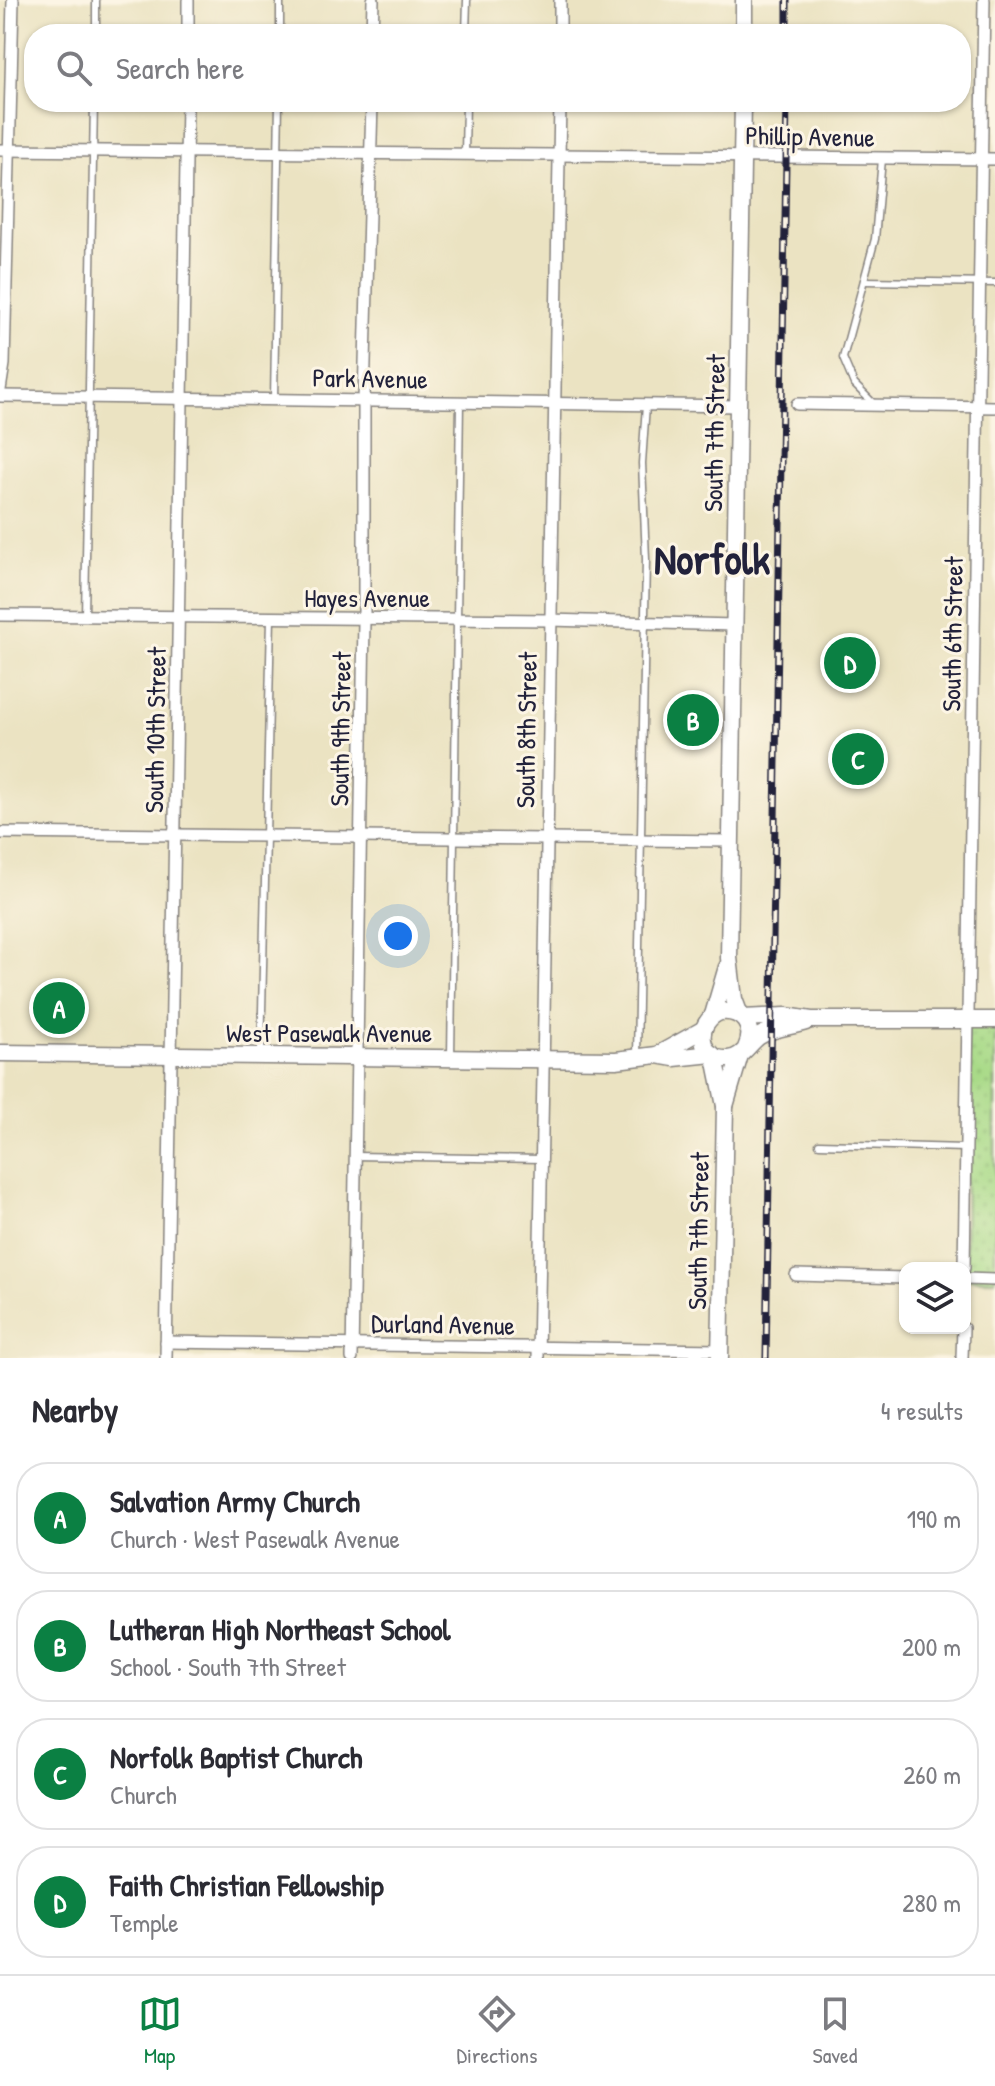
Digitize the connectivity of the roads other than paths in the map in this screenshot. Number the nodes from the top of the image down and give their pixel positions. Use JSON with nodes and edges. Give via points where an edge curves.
{"nodes":[{"id":1,"x":13,"y":0,"type":"edge"},
{"id":2,"x":96,"y":0,"type":"edge"},
{"id":3,"x":188,"y":0,"type":"edge"},
{"id":4,"x":280,"y":0,"type":"edge"},
{"id":5,"x":373,"y":0,"type":"edge"},
{"id":6,"x":467,"y":0,"type":"edge"},
{"id":7,"x":560,"y":0,"type":"edge"},
{"id":8,"x":744,"y":0,"type":"edge"},
{"id":9,"x":984,"y":0,"type":"edge"},
{"id":10,"x":96,"y":24,"type":"edge"},
{"id":11,"x":188,"y":24,"type":"edge"},
{"id":12,"x":280,"y":24,"type":"edge"},
{"id":13,"x":372,"y":24,"type":"edge"},
{"id":14,"x":466,"y":24,"type":"edge"},
{"id":15,"x":560,"y":24,"type":"edge"},
{"id":16,"x":744,"y":24,"type":"edge"},
{"id":17,"x":989,"y":33,"type":"edge"},
{"id":18,"x":94,"y":112,"type":"edge"},
{"id":19,"x":187,"y":112,"type":"edge"},
{"id":20,"x":279,"y":112,"type":"edge"},
{"id":21,"x":372,"y":112,"type":"edge"},
{"id":22,"x":466,"y":112,"type":"edge"},
{"id":23,"x":560,"y":112,"type":"edge"},
{"id":24,"x":743,"y":112,"type":"edge"},
{"id":25,"x":5,"y":150,"type":"edge"},
{"id":26,"x":93,"y":151,"type":"junction"},
{"id":27,"x":186,"y":151,"type":"junction"},
{"id":28,"x":279,"y":152,"type":"junction"},
{"id":29,"x":371,"y":154,"type":"junction"},
{"id":30,"x":465,"y":154,"type":"junction"},
{"id":31,"x":559,"y":155,"type":"junction"},
{"id":32,"x":743,"y":156,"type":"junction"},
{"id":33,"x":882,"y":159,"type":"junction"},
{"id":34,"x":981,"y":159,"type":"junction"},
{"id":35,"x":995,"y":159,"type":"edge"},
{"id":36,"x":864,"y":281,"type":"junction"},
{"id":37,"x":981,"y":283,"type":"junction"},
{"id":38,"x":995,"y":283,"type":"edge"},
{"id":39,"x":0,"y":390,"type":"edge"},
{"id":40,"x":0,"y":396,"type":"edge"},
{"id":41,"x":90,"y":398,"type":"junction"},
{"id":42,"x":181,"y":398,"type":"junction"},
{"id":43,"x":274,"y":399,"type":"junction"},
{"id":44,"x":364,"y":400,"type":"junction"},
{"id":45,"x":460,"y":402,"type":"junction"},
{"id":46,"x":555,"y":403,"type":"junction"},
{"id":47,"x":797,"y":404,"type":"dead end"},
{"id":48,"x":646,"y":405,"type":"junction"},
{"id":49,"x":739,"y":406,"type":"junction"},
{"id":50,"x":876,"y":406,"type":"junction"},
{"id":51,"x":978,"y":407,"type":"junction"},
{"id":52,"x":995,"y":407,"type":"edge"},
{"id":53,"x":0,"y":615,"type":"edge"},
{"id":54,"x":85,"y":616,"type":"junction"},
{"id":55,"x":178,"y":616,"type":"junction"},
{"id":56,"x":271,"y":618,"type":"junction"},
{"id":57,"x":364,"y":620,"type":"junction"},
{"id":58,"x":457,"y":620,"type":"junction"},
{"id":59,"x":549,"y":620,"type":"junction"},
{"id":60,"x":643,"y":624,"type":"junction"},
{"id":61,"x":734,"y":625,"type":"junction"},
{"id":62,"x":0,"y":833,"type":"edge"},
{"id":63,"x":264,"y":835,"type":"junction"},
{"id":64,"x":176,"y":836,"type":"junction"},
{"id":65,"x":359,"y":836,"type":"junction"},
{"id":66,"x":452,"y":838,"type":"junction"},
{"id":67,"x":546,"y":839,"type":"junction"},
{"id":68,"x":640,"y":840,"type":"junction"},
{"id":69,"x":730,"y":841,"type":"junction"},
{"id":70,"x":729,"y":958,"type":"junction"},
{"id":71,"x":713,"y":1015,"type":"junction"},
{"id":72,"x":742,"y":1017,"type":"junction"},
{"id":73,"x":811,"y":1020,"type":"junction"},
{"id":74,"x":967,"y":1020,"type":"junction"},
{"id":75,"x":995,"y":1020,"type":"edge"},
{"id":76,"x":702,"y":1030,"type":"junction"},
{"id":77,"x":743,"y":1052,"type":"junction"},
{"id":78,"x":0,"y":1053,"type":"edge"},
{"id":79,"x":172,"y":1055,"type":"junction"},
{"id":80,"x":261,"y":1055,"type":"junction"},
{"id":81,"x":657,"y":1055,"type":"junction"},
{"id":82,"x":713,"y":1055,"type":"junction"},
{"id":83,"x":355,"y":1056,"type":"junction"},
{"id":84,"x":451,"y":1057,"type":"junction"},
{"id":85,"x":544,"y":1058,"type":"junction"},
{"id":86,"x":637,"y":1058,"type":"junction"},
{"id":87,"x":725,"y":1106,"type":"junction"},
{"id":88,"x":819,"y":1144,"type":"dead end"},
{"id":89,"x":965,"y":1148,"type":"junction"},
{"id":90,"x":354,"y":1156,"type":"junction"},
{"id":91,"x":541,"y":1159,"type":"junction"},
{"id":92,"x":964,"y":1262,"type":"edge"},
{"id":93,"x":796,"y":1275,"type":"dead end"},
{"id":94,"x":899,"y":1278,"type":"edge"},
{"id":95,"x":971,"y":1279,"type":"edge"},
{"id":96,"x":995,"y":1280,"type":"edge"},
{"id":97,"x":963,"y":1334,"type":"edge"},
{"id":98,"x":166,"y":1342,"type":"junction"},
{"id":99,"x":352,"y":1345,"type":"junction"},
{"id":100,"x":538,"y":1352,"type":"edge"},
{"id":101,"x":720,"y":1354,"type":"edge"},
{"id":102,"x":166,"y":1358,"type":"edge"},
{"id":103,"x":352,"y":1358,"type":"edge"},
{"id":104,"x":962,"y":1358,"type":"edge"}],
"edges":[{"from":1,"to":25,"type":"street"},
{"from":2,"to":10,"type":"lane"},
{"from":3,"to":11,"type":"street"},
{"from":4,"to":12,"type":"lane"},
{"from":5,"to":13,"type":"street"},
{"from":6,"to":14,"type":"lane"},
{"from":7,"to":15,"type":"street"},
{"from":8,"to":16,"type":"street"},
{"from":9,"to":17,"type":"street","name":"South 6th Street"},
{"from":17,"to":34,"type":"street","name":"South 6th Street"},
{"from":18,"to":26,"type":"lane"},
{"from":19,"to":27,"type":"street","name":"South 10th Street"},
{"from":20,"to":28,"type":"lane"},
{"from":21,"to":29,"type":"street","name":"South 9th Street"},
{"from":22,"to":30,"type":"lane"},
{"from":23,"to":31,"type":"street","name":"South 8th Street"},
{"from":24,"to":32,"type":"street","name":"South 7th Street"},
{"from":25,"to":26,"type":"street","name":"Phillip Avenue"},
{"from":25,"to":39,"type":"street"},
{"from":26,"to":27,"type":"street","name":"Phillip Avenue"},
{"from":26,"to":41,"type":"lane"},
{"from":27,"to":28,"type":"street","name":"Phillip Avenue"},
{"from":27,"to":42,"type":"street","name":"South 10th Street"},
{"from":28,"to":29,"type":"street","name":"Phillip Avenue"},
{"from":28,"to":43,"type":"lane"},
{"from":29,"to":30,"type":"street","name":"Phillip Avenue"},
{"from":29,"to":44,"type":"street","name":"South 9th Street"},
{"from":30,"to":31,"type":"street","name":"Phillip Avenue"},
{"from":31,"to":32,"type":"street","name":"Phillip Avenue"},
{"from":31,"to":46,"type":"street","name":"South 8th Street"},
{"from":32,"to":33,"type":"street","name":"Phillip Avenue"},
{"from":32,"to":49,"type":"street","name":"South 7th Street"},
{"from":33,"to":34,"type":"street","name":"Phillip Avenue"},
{"from":33,"to":36,"type":"lane","via":[[875,239]]},
{"from":34,"to":35,"type":"street","name":"Phillip Avenue"},
{"from":34,"to":37,"type":"street","name":"South 6th Street"},
{"from":36,"to":37,"type":"lane"},
{"from":36,"to":50,"type":"lane","via":[[843,358],[854,384]]},
{"from":37,"to":38,"type":"lane"},
{"from":37,"to":51,"type":"street","name":"South 6th Street"},
{"from":40,"to":41,"type":"street","name":"Park Avenue"},
{"from":41,"to":42,"type":"street","name":"Park Avenue"},
{"from":41,"to":54,"type":"lane"},
{"from":42,"to":43,"type":"street","name":"Park Avenue"},
{"from":42,"to":55,"type":"street","name":"South 10th Street"},
{"from":43,"to":44,"type":"street","name":"Park Avenue"},
{"from":44,"to":45,"type":"street","name":"Park Avenue"},
{"from":44,"to":57,"type":"street","name":"South 9th Street"},
{"from":45,"to":46,"type":"street","name":"Park Avenue"},
{"from":45,"to":58,"type":"lane"},
{"from":46,"to":48,"type":"street","name":"Park Avenue"},
{"from":46,"to":59,"type":"street","name":"South 8th Street"},
{"from":47,"to":50,"type":"street"},
{"from":48,"to":49,"type":"street","name":"Park Avenue"},
{"from":48,"to":60,"type":"lane"},
{"from":49,"to":61,"type":"street","name":"South 7th Street"},
{"from":50,"to":51,"type":"street"},
{"from":51,"to":52,"type":"street"},
{"from":51,"to":74,"type":"street","name":"South 6th Street"},
{"from":53,"to":54,"type":"street","name":"Hayes Avenue"},
{"from":54,"to":55,"type":"street","name":"Hayes Avenue"},
{"from":55,"to":56,"type":"street","name":"Hayes Avenue"},
{"from":55,"to":64,"type":"street","name":"South 10th Street"},
{"from":56,"to":57,"type":"street","name":"Hayes Avenue"},
{"from":56,"to":63,"type":"lane"},
{"from":57,"to":58,"type":"street","name":"Hayes Avenue"},
{"from":57,"to":65,"type":"street","name":"South 9th Street"},
{"from":58,"to":59,"type":"street","name":"Hayes Avenue"},
{"from":58,"to":66,"type":"lane"},
{"from":59,"to":60,"type":"street","name":"Hayes Avenue"},
{"from":59,"to":67,"type":"street","name":"South 8th Street"},
{"from":60,"to":61,"type":"street","name":"Hayes Avenue"},
{"from":60,"to":68,"type":"lane"},
{"from":61,"to":69,"type":"street","name":"South 7th Street"},
{"from":62,"to":64,"type":"street"},
{"from":63,"to":64,"type":"street"},
{"from":63,"to":65,"type":"street"},
{"from":63,"to":80,"type":"lane"},
{"from":64,"to":79,"type":"street","name":"South 10th Street"},
{"from":65,"to":66,"type":"street"},
{"from":65,"to":83,"type":"street","name":"South 9th Street"},
{"from":66,"to":67,"type":"street"},
{"from":66,"to":84,"type":"lane"},
{"from":67,"to":68,"type":"street"},
{"from":67,"to":85,"type":"street","name":"South 8th Street"},
{"from":68,"to":69,"type":"street"},
{"from":68,"to":86,"type":"lane"},
{"from":69,"to":70,"type":"street","name":"South 7th Street"},
{"from":70,"to":71,"type":"street","name":"South 7th Street"},
{"from":70,"to":72,"type":"street","name":"South 7th Street"},
{"from":71,"to":72,"type":"street","via":[[727,1011]]},
{"from":71,"to":76,"type":"street"},
{"from":72,"to":73,"type":"street"},
{"from":72,"to":77,"type":"street","via":[[750,1034]]},
{"from":73,"to":74,"type":"street"},
{"from":73,"to":77,"type":"street","via":[[765,1033]]},
{"from":74,"to":75,"type":"street"},
{"from":74,"to":89,"type":"street","name":"South 6th Street"},
{"from":76,"to":81,"type":"street","name":"West Pasewalk Avenue"},
{"from":76,"to":82,"type":"street","via":[[704,1045]]},
{"from":77,"to":82,"type":"street","via":[[728,1059]]},
{"from":77,"to":87,"type":"street","name":"South 7th Street"},
{"from":78,"to":79,"type":"street","name":"West Pasewalk Avenue"},
{"from":79,"to":80,"type":"street","name":"West Pasewalk Avenue"},
{"from":79,"to":98,"type":"street","name":"South 10th Street"},
{"from":80,"to":83,"type":"street","name":"West Pasewalk Avenue"},
{"from":81,"to":82,"type":"street","name":"West Pasewalk Avenue"},
{"from":81,"to":86,"type":"street","name":"West Pasewalk Avenue"},
{"from":82,"to":87,"type":"street","name":"South 7th Street"},
{"from":83,"to":84,"type":"street","name":"West Pasewalk Avenue"},
{"from":83,"to":90,"type":"street","name":"South 9th Street"},
{"from":84,"to":85,"type":"street","name":"West Pasewalk Avenue"},
{"from":85,"to":86,"type":"street","name":"West Pasewalk Avenue"},
{"from":85,"to":91,"type":"street","name":"South 8th Street"},
{"from":87,"to":101,"type":"street","name":"South 7th Street"},
{"from":88,"to":89,"type":"lane"},
{"from":89,"to":92,"type":"street","name":"South 6th Street"},
{"from":90,"to":91,"type":"lane"},
{"from":90,"to":99,"type":"street","name":"South 9th Street"},
{"from":91,"to":100,"type":"street","name":"South 8th Street"},
{"from":93,"to":94,"type":"street"},
{"from":95,"to":96,"type":"street"},
{"from":97,"to":104,"type":"street"},
{"from":98,"to":99,"type":"street","name":"Durland Avenue"},
{"from":98,"to":102,"type":"street","name":"South 10th Street"},
{"from":99,"to":100,"type":"street","name":"Durland Avenue"},
{"from":99,"to":103,"type":"street","name":"South 9th Street"},
{"from":100,"to":101,"type":"street","name":"Durland Avenue"}]}
